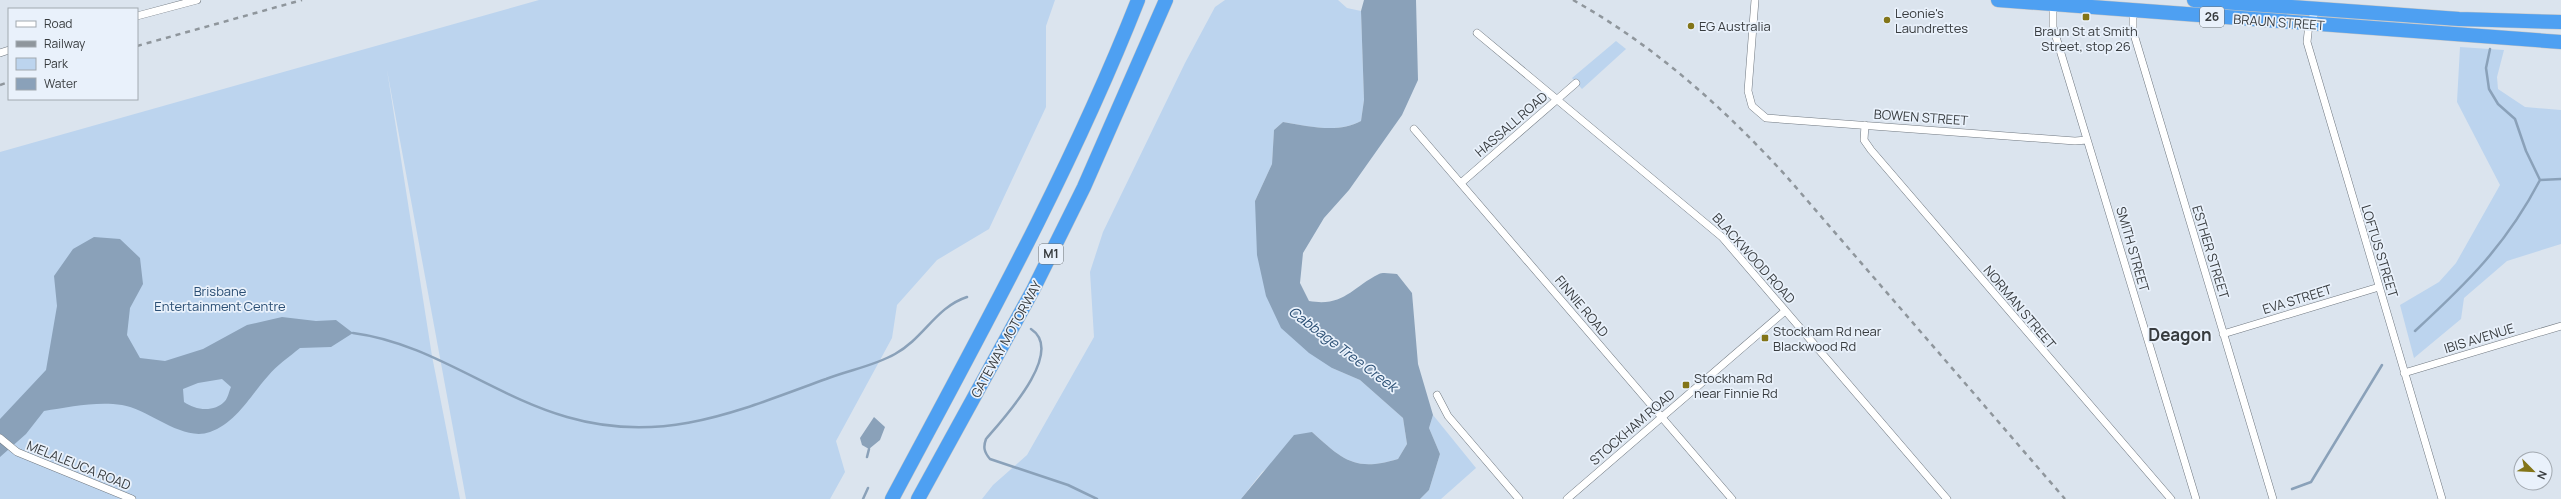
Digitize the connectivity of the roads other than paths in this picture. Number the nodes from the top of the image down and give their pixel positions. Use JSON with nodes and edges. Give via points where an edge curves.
{"nodes":[{"id":1,"x":197,"y":0,"type":"edge"},
{"id":2,"x":1138,"y":0,"type":"edge"},
{"id":3,"x":1166,"y":0,"type":"edge"},
{"id":4,"x":1755,"y":0,"type":"edge"},
{"id":5,"x":1998,"y":0,"type":"edge"},
{"id":6,"x":2194,"y":0,"type":"edge"},
{"id":7,"x":2052,"y":4,"type":"junction"},
{"id":8,"x":2317,"y":9,"type":"junction"},
{"id":9,"x":2133,"y":11,"type":"junction"},
{"id":10,"x":138,"y":16,"type":"edge"},
{"id":11,"x":2561,"y":22,"type":"edge"},
{"id":12,"x":2309,"y":24,"type":"junction"},
{"id":13,"x":1477,"y":32,"type":"dead end"},
{"id":14,"x":2561,"y":42,"type":"edge"},
{"id":15,"x":1576,"y":83,"type":"dead end"},
{"id":16,"x":1558,"y":98,"type":"junction"},
{"id":17,"x":1865,"y":125,"type":"junction"},
{"id":18,"x":1414,"y":129,"type":"dead end"},
{"id":19,"x":2087,"y":140,"type":"junction"},
{"id":20,"x":1461,"y":183,"type":"junction"},
{"id":21,"x":2379,"y":287,"type":"junction"},
{"id":22,"x":1785,"y":311,"type":"junction"},
{"id":23,"x":2561,"y":326,"type":"edge"},
{"id":24,"x":2223,"y":334,"type":"junction"},
{"id":25,"x":2404,"y":373,"type":"junction"},
{"id":26,"x":1437,"y":395,"type":"dead end"},
{"id":27,"x":1662,"y":418,"type":"junction"},
{"id":28,"x":0,"y":438,"type":"edge"},
{"id":29,"x":132,"y":499,"type":"edge"},
{"id":30,"x":892,"y":499,"type":"edge"},
{"id":31,"x":918,"y":499,"type":"edge"},
{"id":32,"x":1519,"y":499,"type":"edge"},
{"id":33,"x":1567,"y":499,"type":"edge"},
{"id":34,"x":1732,"y":499,"type":"edge"},
{"id":35,"x":1947,"y":499,"type":"edge"},
{"id":36,"x":2171,"y":499,"type":"edge"},
{"id":37,"x":2196,"y":499,"type":"edge"},
{"id":38,"x":2273,"y":499,"type":"edge"},
{"id":39,"x":2442,"y":499,"type":"edge"}],
"edges":[{"from":1,"to":10,"type":"street"},
{"from":2,"to":30,"type":"highway","name":"GATEWAY MOTORWAY","number":"M1","via":[[1018,263]]},
{"from":3,"to":31,"type":"highway","name":"GATEWAY MOTORWAY","number":"M1","via":[[1105,144],[1037,283]]},
{"from":4,"to":17,"type":"street","name":"BOWEN STREET","via":[[1748,91],[1755,110],[1773,119]]},
{"from":5,"to":7,"type":"highway","name":"BRAUN STREET","number":"26"},
{"from":6,"to":8,"type":"highway","name":"BRAUN STREET","number":"26"},
{"from":7,"to":9,"type":"highway","name":"BRAUN STREET","number":"26"},
{"from":7,"to":19,"type":"street","name":"SMITH STREET","via":[[2053,27]]},
{"from":8,"to":11,"type":"highway","name":"BRAUN STREET","number":"26","via":[[2478,20]]},
{"from":8,"to":12,"type":"street","name":"LOFTUS STREET"},
{"from":9,"to":12,"type":"highway","name":"BRAUN STREET","number":"26"},
{"from":9,"to":24,"type":"street","name":"ESTHER STREET","via":[[2133,31]]},
{"from":12,"to":14,"type":"highway","name":"BRAUN STREET","number":"26"},
{"from":12,"to":21,"type":"street","name":"LOFTUS STREET","via":[[2306,42]]},
{"from":13,"to":16,"type":"street","name":"BLACKWOOD ROAD"},
{"from":15,"to":16,"type":"street","name":"HASSALL ROAD"},
{"from":16,"to":20,"type":"street","name":"HASSALL ROAD"},
{"from":16,"to":22,"type":"street","name":"BLACKWOOD ROAD","via":[[1722,237]]},
{"from":17,"to":19,"type":"street","name":"BOWEN STREET","via":[[2075,142]]},
{"from":17,"to":36,"type":"street","name":"NORMAN STREET","via":[[1864,140],[1871,150]]},
{"from":18,"to":20,"type":"street","name":"FINNIE ROAD"},
{"from":19,"to":37,"type":"street","name":"SMITH STREET"},
{"from":20,"to":27,"type":"street","name":"FINNIE ROAD"},
{"from":21,"to":24,"type":"street","name":"EVA STREET"},
{"from":21,"to":25,"type":"street","name":"LOFTUS STREET"},
{"from":22,"to":27,"type":"street","name":"STOCKHAM ROAD"},
{"from":22,"to":35,"type":"street","name":"BLACKWOOD ROAD"},
{"from":23,"to":25,"type":"street","name":"IBIS AVENUE"},
{"from":24,"to":38,"type":"street","name":"ESTHER STREET"},
{"from":25,"to":39,"type":"street","name":"LOFTUS STREET"},
{"from":26,"to":32,"type":"street","via":[[1448,416]]},
{"from":27,"to":33,"type":"street","name":"STOCKHAM ROAD"},
{"from":27,"to":34,"type":"street","name":"FINNIE ROAD"},
{"from":28,"to":29,"type":"street","name":"MELALEUCA ROAD","via":[[17,452]]}]}
